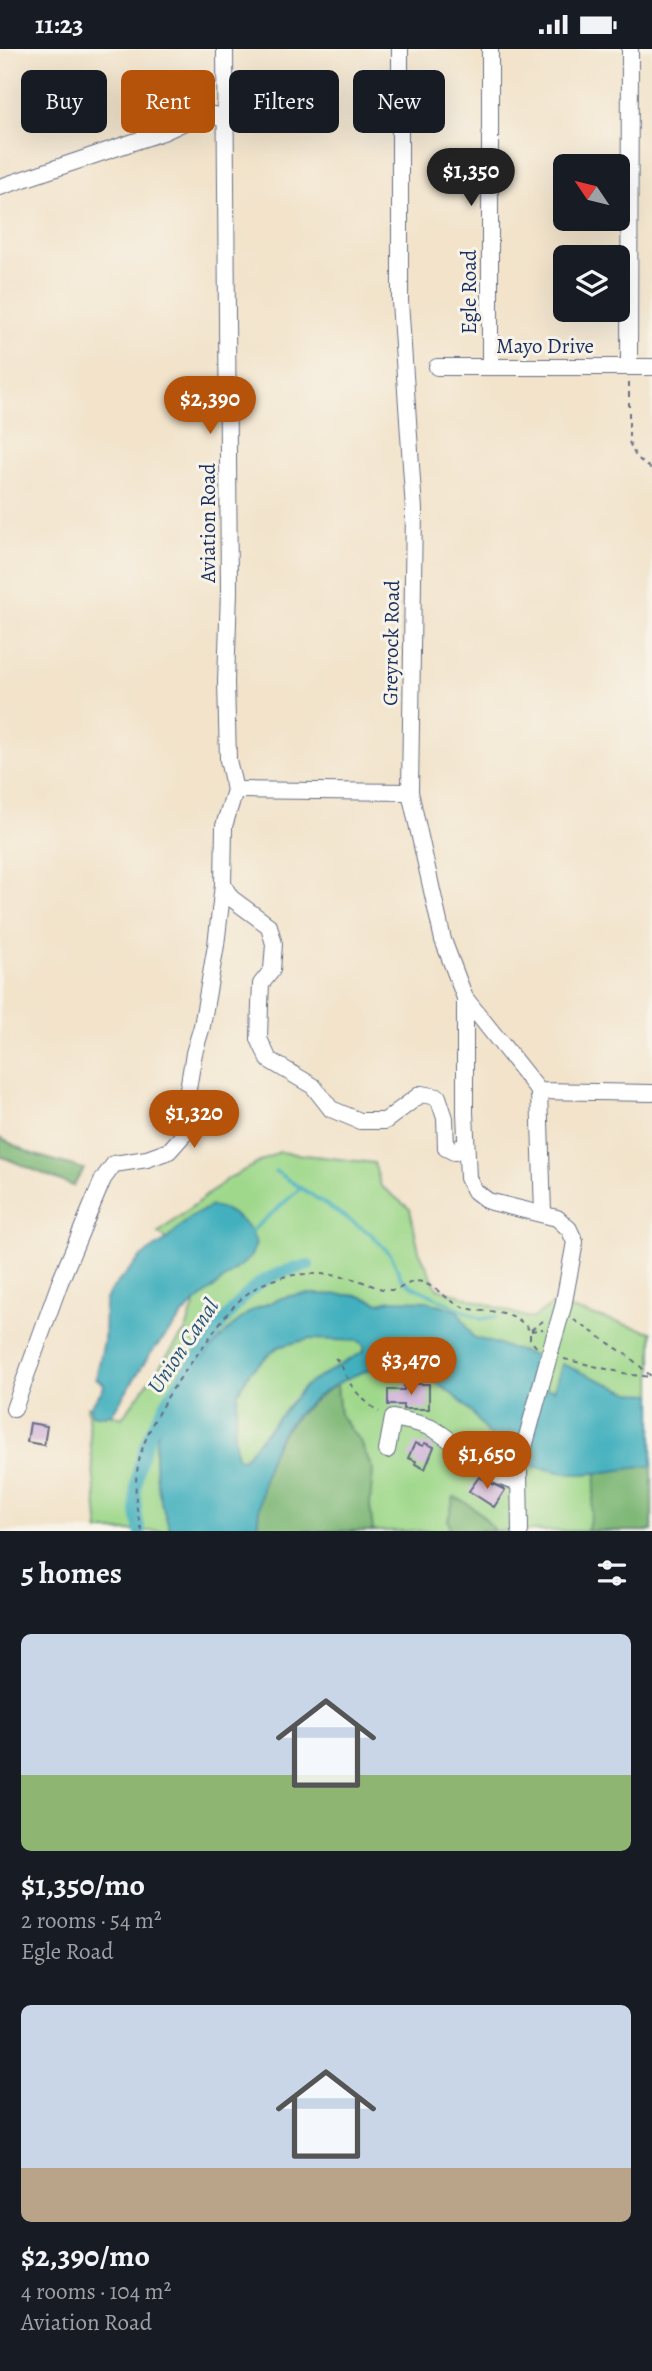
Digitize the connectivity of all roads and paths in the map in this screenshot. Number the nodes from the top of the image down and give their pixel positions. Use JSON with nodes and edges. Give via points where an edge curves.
{"nodes":[{"id":1,"x":225,"y":49,"type":"edge"},
{"id":2,"x":400,"y":49,"type":"edge"},
{"id":3,"x":490,"y":49,"type":"edge"},
{"id":4,"x":630,"y":49,"type":"edge"},
{"id":5,"x":225,"y":120,"type":"junction"},
{"id":6,"x":0,"y":187,"type":"edge"},
{"id":7,"x":438,"y":367,"type":"dead end"},
{"id":8,"x":490,"y":367,"type":"junction"},
{"id":9,"x":629,"y":367,"type":"junction"},
{"id":10,"x":652,"y":367,"type":"edge"},
{"id":11,"x":652,"y":467,"type":"edge"},
{"id":12,"x":235,"y":790,"type":"junction"},
{"id":13,"x":410,"y":792,"type":"junction"},
{"id":14,"x":223,"y":885,"type":"junction"},
{"id":15,"x":465,"y":998,"type":"junction"},
{"id":16,"x":539,"y":1091,"type":"junction"},
{"id":17,"x":652,"y":1093,"type":"edge"},
{"id":18,"x":466,"y":1143,"type":"junction"},
{"id":19,"x":543,"y":1213,"type":"junction"},
{"id":20,"x":560,"y":1315,"type":"junction"},
{"id":21,"x":548,"y":1350,"type":"junction"},
{"id":22,"x":335,"y":1358,"type":"dead end"},
{"id":23,"x":652,"y":1377,"type":"edge"},
{"id":24,"x":14,"y":1409,"type":"dead end"},
{"id":25,"x":393,"y":1418,"type":"junction"},
{"id":26,"x":387,"y":1450,"type":"dead end"},
{"id":27,"x":518,"y":1482,"type":"junction"},
{"id":28,"x":142,"y":1531,"type":"edge"},
{"id":29,"x":520,"y":1531,"type":"edge"}],
"edges":[{"from":1,"to":5,"type":"street","name":"Aviation Road"},
{"from":2,"to":13,"type":"street","name":"Greyrock Road","via":[[400,301],[414,510]]},
{"from":3,"to":8,"type":"street","name":"Egle Road"},
{"from":4,"to":9,"type":"street"},
{"from":5,"to":6,"type":"street","via":[[198,116]]},
{"from":5,"to":12,"type":"street","name":"Aviation Road","via":[[227,721]]},
{"from":7,"to":8,"type":"street","name":"Mayo Drive"},
{"from":8,"to":9,"type":"street","name":"Mayo Drive"},
{"from":9,"to":10,"type":"street","name":"Mayo Drive"},
{"from":9,"to":11,"type":"path","via":[[629,442],[636,457]]},
{"from":12,"to":13,"type":"street"},
{"from":12,"to":14,"type":"street","name":"Aviation Road","via":[[224,826]]},
{"from":13,"to":15,"type":"street","name":"Greyrock Road","via":[[443,940]]},
{"from":14,"to":18,"type":"street","via":[[231,898],[268,926],[274,944],[272,970],[261,984],[260,1005],[259,1039],[270,1060],[313,1086],[331,1109],[360,1121],[385,1121],[421,1094],[438,1097],[445,1118],[446,1148],[454,1152]]},
{"from":14,"to":24,"type":"street","name":"Aviation Road","via":[[184,1133],[169,1150],[114,1164],[103,1178]]},
{"from":15,"to":16,"type":"street","name":"Greyrock Road"},
{"from":15,"to":18,"type":"street"},
{"from":16,"to":17,"type":"street"},
{"from":16,"to":19,"type":"street"},
{"from":18,"to":19,"type":"street","via":[[468,1178],[475,1191],[488,1201]]},
{"from":19,"to":20,"type":"street","via":[[557,1218],[575,1242]]},
{"from":20,"to":21,"type":"street"},
{"from":20,"to":23,"type":"path","via":[[591,1329]]},
{"from":21,"to":23,"type":"path"},
{"from":21,"to":27,"type":"street","bridge":true},
{"from":21,"to":28,"type":"path","via":[[530,1339],[530,1331],[515,1316],[462,1306],[421,1282],[391,1291],[342,1276],[295,1275],[251,1289],[236,1302],[154,1418],[137,1469],[134,1495]]},
{"from":22,"to":25,"type":"path","via":[[371,1406]]},
{"from":25,"to":26,"type":"street"},
{"from":25,"to":27,"type":"street","via":[[433,1428],[490,1471]]},
{"from":27,"to":29,"type":"street"}]}
